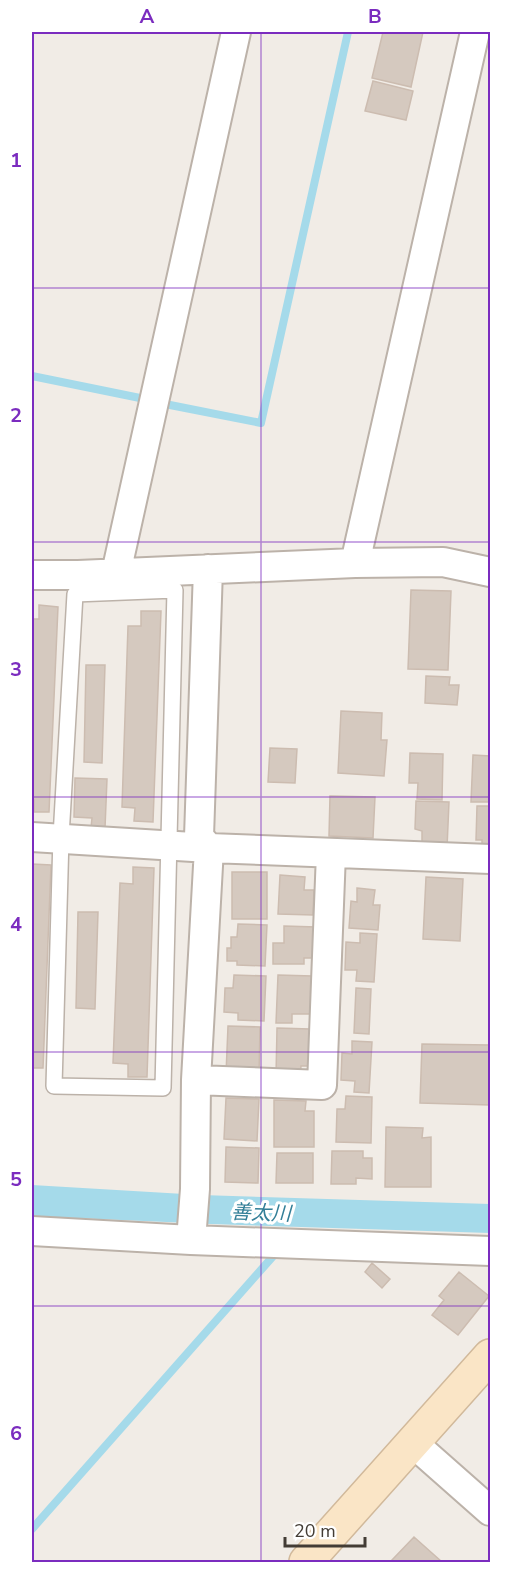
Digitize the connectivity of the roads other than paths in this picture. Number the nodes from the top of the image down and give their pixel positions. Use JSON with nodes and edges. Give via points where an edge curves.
{"nodes":[{"id":1,"x":236,"y":32,"type":"edge"},
{"id":2,"x":477,"y":32,"type":"edge"},
{"id":3,"x":490,"y":34,"type":"edge"},
{"id":4,"x":356,"y":563,"type":"junction"},
{"id":5,"x":208,"y":568,"type":"junction"},
{"id":6,"x":490,"y":572,"type":"edge"},
{"id":7,"x":116,"y":573,"type":"junction"},
{"id":8,"x":32,"y":575,"type":"edge"},
{"id":9,"x":32,"y":837,"type":"edge"},
{"id":10,"x":61,"y":837,"type":"junction"},
{"id":11,"x":169,"y":845,"type":"junction"},
{"id":12,"x":209,"y":848,"type":"junction"},
{"id":13,"x":331,"y":853,"type":"junction"},
{"id":14,"x":490,"y":859,"type":"edge"},
{"id":15,"x":196,"y":1080,"type":"junction"},
{"id":16,"x":32,"y":1231,"type":"edge"},
{"id":17,"x":192,"y":1236,"type":"junction"},
{"id":18,"x":490,"y":1251,"type":"edge"},
{"id":19,"x":490,"y":1356,"type":"edge"},
{"id":20,"x":413,"y":1443,"type":"junction"},
{"id":21,"x":490,"y":1511,"type":"edge"},
{"id":22,"x":306,"y":1563,"type":"edge"}],
"edges":[{"from":1,"to":7,"type":"street"},
{"from":2,"to":3,"type":"street"},
{"from":2,"to":4,"type":"street"},
{"from":4,"to":5,"type":"street"},
{"from":4,"to":6,"type":"street","via":[[443,562]]},
{"from":5,"to":7,"type":"street"},
{"from":5,"to":12,"type":"street","via":[[199,837]]},
{"from":7,"to":8,"type":"street"},
{"from":9,"to":10,"type":"street"},
{"from":10,"to":11,"type":"street"},
{"from":10,"to":11,"type":"lane","via":[[75,594],[175,590]]},
{"from":10,"to":11,"type":"lane","via":[[54,1086],[163,1088]]},
{"from":11,"to":12,"type":"street"},
{"from":12,"to":13,"type":"street"},
{"from":12,"to":15,"type":"street"},
{"from":13,"to":14,"type":"street"},
{"from":13,"to":15,"type":"street","via":[[322,1085]]},
{"from":15,"to":17,"type":"street"},
{"from":16,"to":17,"type":"street"},
{"from":17,"to":18,"type":"street"},
{"from":19,"to":20,"type":"main road"},
{"from":20,"to":21,"type":"street"},
{"from":20,"to":22,"type":"main road"}]}
